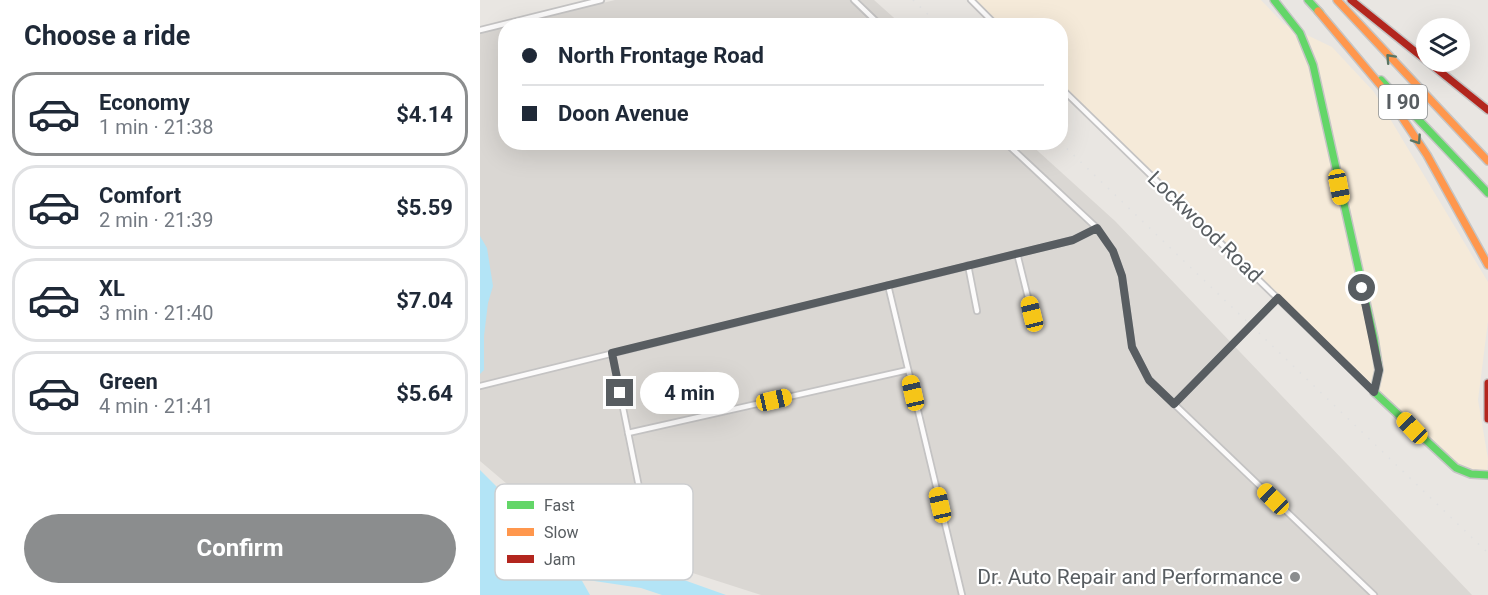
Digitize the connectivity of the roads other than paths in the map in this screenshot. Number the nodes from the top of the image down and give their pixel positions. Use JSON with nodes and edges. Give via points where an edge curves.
{"nodes":[{"id":1,"x":601,"y":0,"type":"edge"},
{"id":2,"x":854,"y":0,"type":"edge"},
{"id":3,"x":971,"y":0,"type":"edge"},
{"id":4,"x":1274,"y":0,"type":"edge"},
{"id":5,"x":1308,"y":0,"type":"edge"},
{"id":6,"x":1337,"y":0,"type":"edge"},
{"id":7,"x":1351,"y":0,"type":"edge"},
{"id":8,"x":1318,"y":11,"type":"junction"},
{"id":9,"x":528,"y":18,"type":"edge"},
{"id":10,"x":873,"y":18,"type":"edge"},
{"id":11,"x":989,"y":18,"type":"edge"},
{"id":12,"x":498,"y":26,"type":"edge"},
{"id":13,"x":480,"y":30,"type":"edge"},
{"id":14,"x":1068,"y":95,"type":"edge"},
{"id":15,"x":1488,"y":110,"type":"edge"},
{"id":16,"x":1014,"y":150,"type":"edge"},
{"id":17,"x":1488,"y":161,"type":"edge"},
{"id":18,"x":1488,"y":193,"type":"edge"},
{"id":19,"x":1097,"y":228,"type":"junction"},
{"id":20,"x":1017,"y":253,"type":"junction"},
{"id":21,"x":968,"y":265,"type":"junction"},
{"id":22,"x":1488,"y":265,"type":"edge"},
{"id":23,"x":888,"y":285,"type":"junction"},
{"id":24,"x":1278,"y":298,"type":"junction"},
{"id":25,"x":977,"y":311,"type":"dead end"},
{"id":26,"x":1032,"y":314,"type":"dead end"},
{"id":27,"x":612,"y":353,"type":"junction"},
{"id":28,"x":908,"y":370,"type":"junction"},
{"id":29,"x":1488,"y":383,"type":"edge"},
{"id":30,"x":480,"y":386,"type":"edge"},
{"id":31,"x":1374,"y":392,"type":"junction"},
{"id":32,"x":1174,"y":404,"type":"junction"},
{"id":33,"x":1488,"y":419,"type":"edge"},
{"id":34,"x":628,"y":434,"type":"junction"},
{"id":35,"x":1488,"y":475,"type":"edge"},
{"id":36,"x":638,"y":484,"type":"edge"},
{"id":37,"x":962,"y":595,"type":"edge"},
{"id":38,"x":1374,"y":595,"type":"edge"}],
"edges":[{"from":1,"to":9,"type":"street"},
{"from":2,"to":10,"type":"street"},
{"from":3,"to":11,"type":"street"},
{"from":4,"to":31,"type":"main road","via":[[1300,33],[1313,65],[1374,338],[1379,370]]},
{"from":5,"to":8,"type":"main road","number":"I 90"},
{"from":17,"to":6,"type":"main road","number":"I 90","one_way":true},
{"from":7,"to":15,"type":"main road"},
{"from":8,"to":18,"type":"main road","number":"I 90"},
{"from":8,"to":22,"type":"main road","one_way":true,"via":[[1394,106]]},
{"from":12,"to":13,"type":"street"},
{"from":14,"to":24,"type":"street","name":"Lockwood Road"},
{"from":16,"to":19,"type":"street"},
{"from":19,"to":20,"type":"street","via":[[1073,240]]},
{"from":19,"to":32,"type":"street","via":[[1113,251],[1122,276],[1132,347],[1149,380]]},
{"from":20,"to":21,"type":"street"},
{"from":20,"to":26,"type":"street"},
{"from":21,"to":23,"type":"street"},
{"from":21,"to":25,"type":"street"},
{"from":23,"to":27,"type":"street"},
{"from":23,"to":28,"type":"street"},
{"from":24,"to":31,"type":"street","name":"Lockwood Road"},
{"from":24,"to":32,"type":"street"},
{"from":27,"to":30,"type":"street"},
{"from":27,"to":34,"type":"street"},
{"from":28,"to":34,"type":"street"},
{"from":28,"to":37,"type":"street"},
{"from":29,"to":33,"type":"main road"},
{"from":31,"to":35,"type":"main road","via":[[1456,468]]},
{"from":32,"to":38,"type":"street"},
{"from":34,"to":36,"type":"street"}]}
